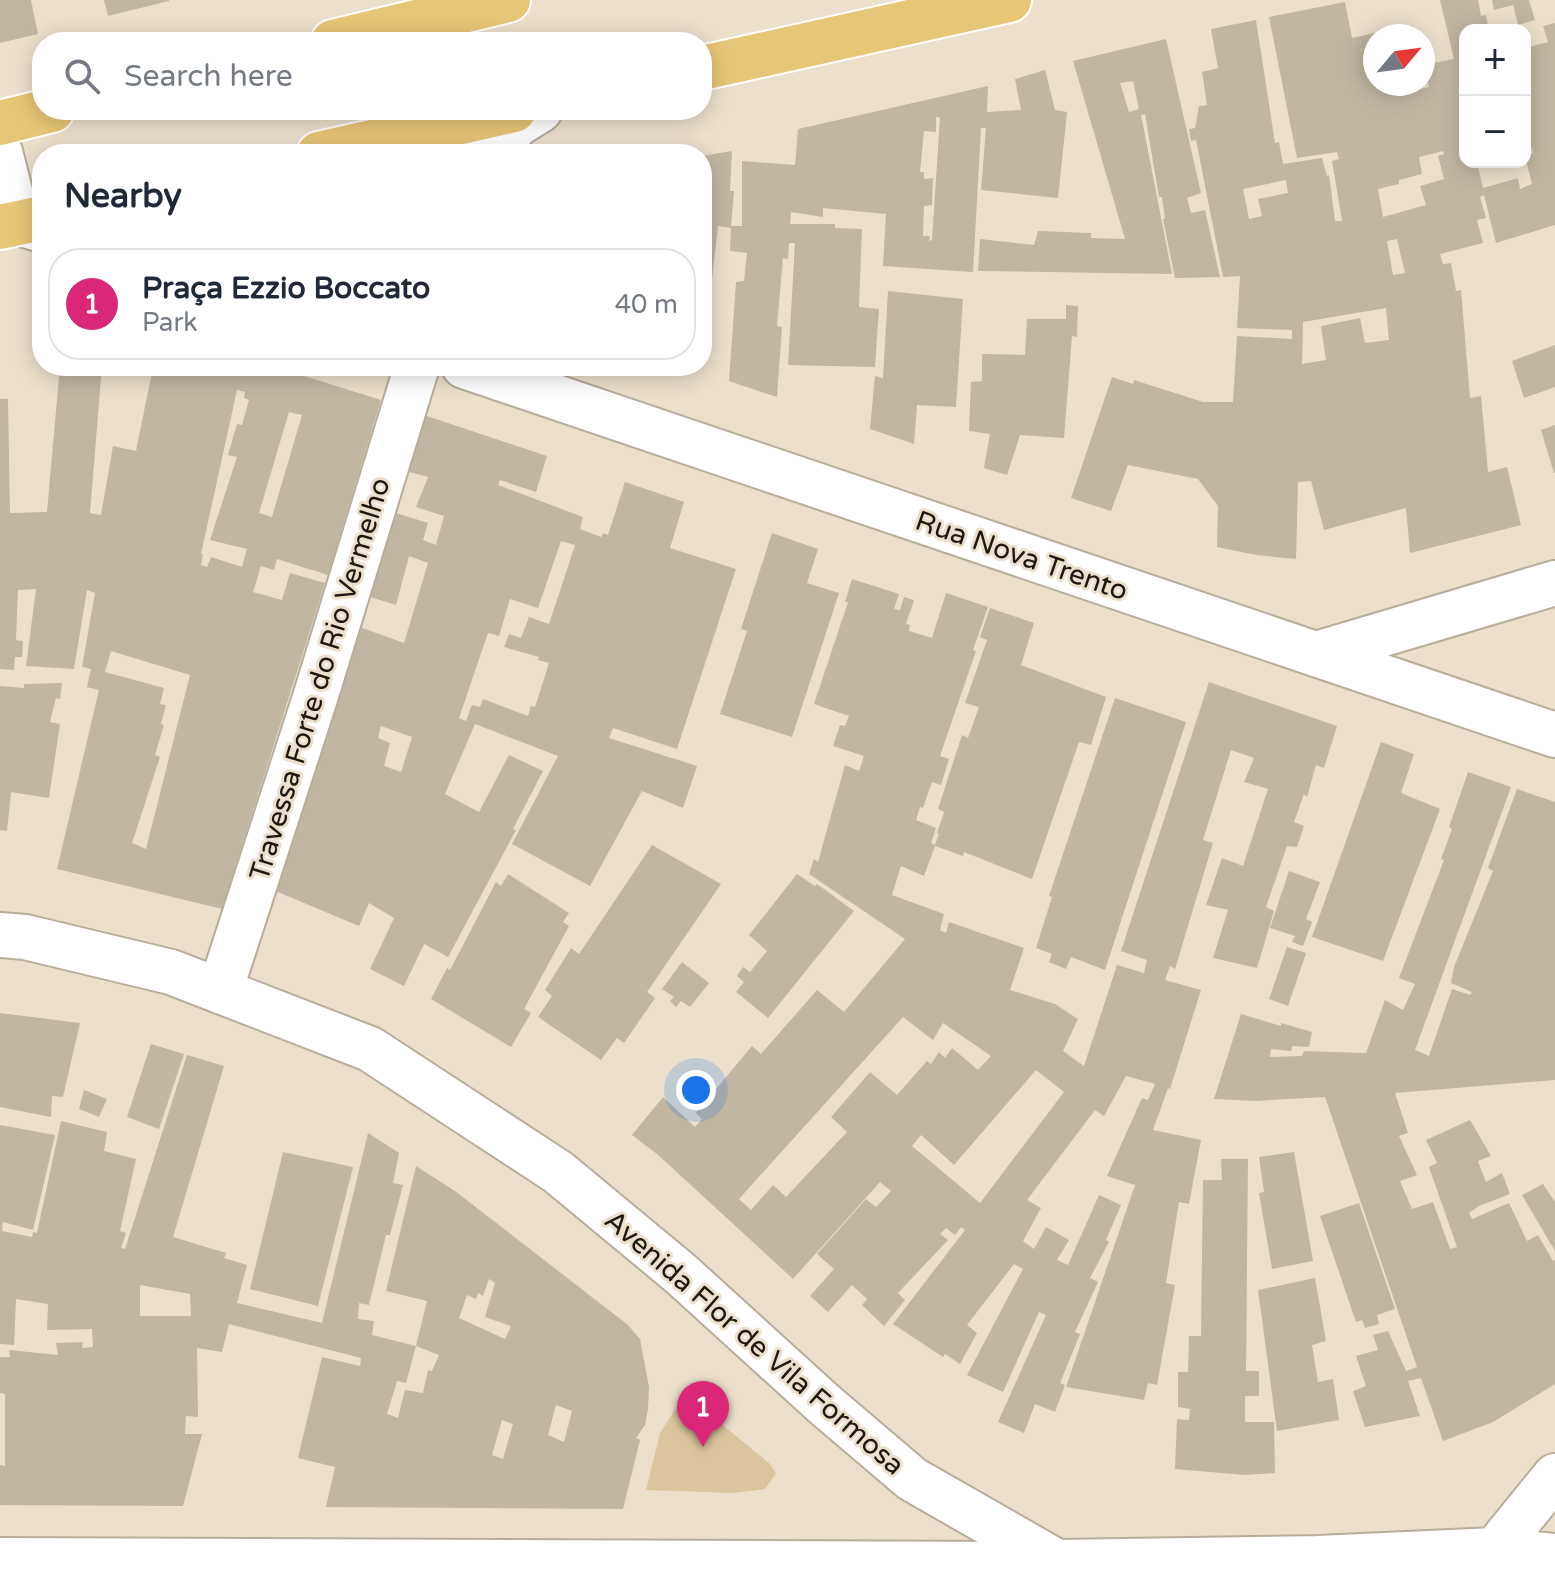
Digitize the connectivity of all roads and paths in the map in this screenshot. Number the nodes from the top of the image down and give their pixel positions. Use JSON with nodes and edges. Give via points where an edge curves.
{"nodes":[{"id":1,"x":508,"y":0,"type":"edge"},
{"id":2,"x":1009,"y":0,"type":"edge"},
{"id":3,"x":375,"y":32,"type":"edge"},
{"id":4,"x":712,"y":66,"type":"edge"},
{"id":5,"x":32,"y":115,"type":"edge"},
{"id":6,"x":470,"y":120,"type":"edge"},
{"id":7,"x":524,"y":120,"type":"edge"},
{"id":8,"x":0,"y":123,"type":"edge"},
{"id":9,"x":363,"y":144,"type":"edge"},
{"id":10,"x":497,"y":144,"type":"edge"},
{"id":11,"x":0,"y":152,"type":"edge"},
{"id":12,"x":26,"y":225,"type":"edge"},
{"id":13,"x":414,"y":376,"type":"edge"},
{"id":14,"x":501,"y":376,"type":"edge"},
{"id":15,"x":1555,"y":583,"type":"edge"},
{"id":16,"x":1316,"y":654,"type":"junction"},
{"id":17,"x":1555,"y":735,"type":"edge"},
{"id":18,"x":0,"y":935,"type":"edge"},
{"id":19,"x":220,"y":991,"type":"junction"},
{"id":20,"x":1555,"y":1476,"type":"edge"},
{"id":21,"x":1495,"y":1550,"type":"junction"},
{"id":22,"x":1555,"y":1556,"type":"edge"},
{"id":23,"x":0,"y":1560,"type":"edge"},
{"id":24,"x":1057,"y":1562,"type":"junction"}],
"edges":[{"from":1,"to":3,"type":"main road"},
{"from":2,"to":4,"type":"main road"},
{"from":5,"to":8,"type":"main road"},
{"from":6,"to":9,"type":"main road"},
{"from":7,"to":10,"type":"street"},
{"from":11,"to":12,"type":"street"},
{"from":13,"to":19,"type":"street","name":"Travessa Forte do Rio Vermelho"},
{"from":14,"to":16,"type":"street","name":"Rua Nova Trento"},
{"from":15,"to":16,"type":"street"},
{"from":16,"to":17,"type":"street","name":"Rua Nova Trento"},
{"from":18,"to":19,"type":"street","name":"Avenida Flor de Vila Formosa","via":[[171,972]]},
{"from":19,"to":24,"type":"street","name":"Avenida Flor de Vila Formosa","via":[[370,1049],[558,1172],[912,1479]]},
{"from":20,"to":21,"type":"street"},
{"from":21,"to":22,"type":"street"},
{"from":21,"to":24,"type":"street"},
{"from":23,"to":24,"type":"street"}]}
